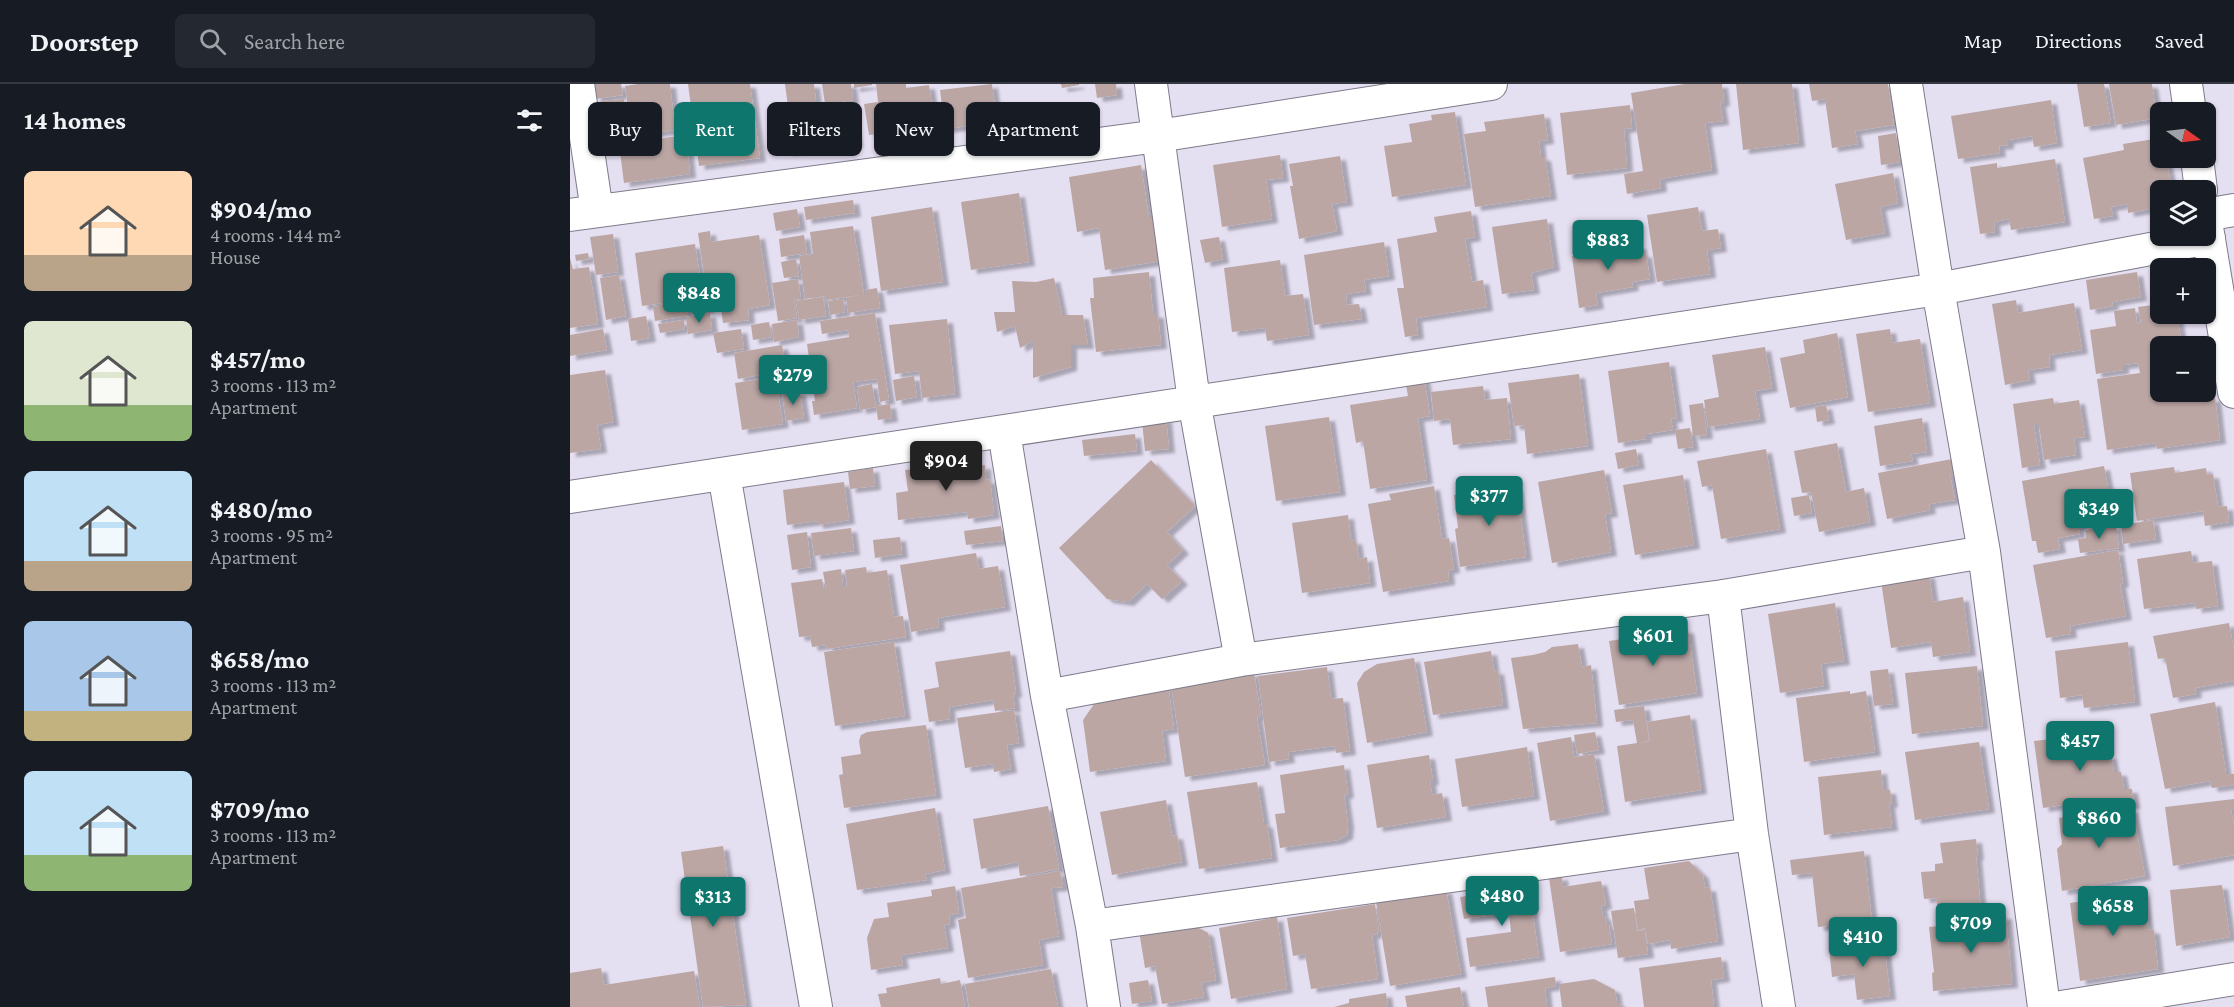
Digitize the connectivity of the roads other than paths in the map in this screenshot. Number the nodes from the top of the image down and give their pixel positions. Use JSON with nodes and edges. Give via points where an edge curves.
{"nodes":[{"id":1,"x":578,"y":84,"type":"edge"},
{"id":2,"x":1151,"y":84,"type":"edge"},
{"id":3,"x":1491,"y":84,"type":"edge"},
{"id":4,"x":1906,"y":84,"type":"edge"},
{"id":5,"x":2186,"y":84,"type":"edge"},
{"id":6,"x":2189,"y":102,"type":"edge"},
{"id":7,"x":1158,"y":136,"type":"junction"},
{"id":8,"x":2234,"y":210,"type":"edge"},
{"id":9,"x":583,"y":213,"type":"edge"},
{"id":10,"x":2216,"y":218,"type":"edge"},
{"id":11,"x":2150,"y":237,"type":"edge"},
{"id":12,"x":2210,"y":246,"type":"edge"},
{"id":13,"x":1938,"y":289,"type":"junction"},
{"id":14,"x":2234,"y":392,"type":"edge"},
{"id":15,"x":1194,"y":401,"type":"junction"},
{"id":16,"x":1004,"y":432,"type":"junction"},
{"id":17,"x":724,"y":474,"type":"junction"},
{"id":18,"x":570,"y":497,"type":"edge"},
{"id":19,"x":1984,"y":552,"type":"junction"},
{"id":20,"x":1723,"y":596,"type":"junction"},
{"id":21,"x":1241,"y":660,"type":"junction"},
{"id":22,"x":1047,"y":696,"type":"junction"},
{"id":23,"x":1752,"y":834,"type":"junction"},
{"id":24,"x":1092,"y":926,"type":"junction"},
{"id":25,"x":2234,"y":979,"type":"edge"},
{"id":26,"x":816,"y":1007,"type":"edge"},
{"id":27,"x":1104,"y":1007,"type":"edge"},
{"id":28,"x":1779,"y":1007,"type":"edge"},
{"id":29,"x":2043,"y":1007,"type":"edge"},
{"id":30,"x":2061,"y":1007,"type":"edge"}],
"edges":[{"from":1,"to":9,"type":"street"},
{"from":2,"to":7,"type":"street"},
{"from":3,"to":7,"type":"street"},
{"from":4,"to":13,"type":"street"},
{"from":5,"to":6,"type":"street"},
{"from":7,"to":9,"type":"street"},
{"from":7,"to":15,"type":"street"},
{"from":8,"to":10,"type":"street"},
{"from":11,"to":13,"type":"street"},
{"from":12,"to":14,"type":"street"},
{"from":13,"to":15,"type":"street"},
{"from":13,"to":19,"type":"street"},
{"from":15,"to":16,"type":"street"},
{"from":15,"to":21,"type":"street"},
{"from":16,"to":17,"type":"street"},
{"from":16,"to":22,"type":"street"},
{"from":17,"to":18,"type":"street"},
{"from":17,"to":26,"type":"street"},
{"from":19,"to":20,"type":"street"},
{"from":19,"to":29,"type":"street"},
{"from":20,"to":21,"type":"street"},
{"from":20,"to":23,"type":"street"},
{"from":21,"to":22,"type":"street"},
{"from":22,"to":24,"type":"street"},
{"from":23,"to":24,"type":"street"},
{"from":23,"to":28,"type":"street"},
{"from":24,"to":27,"type":"street"},
{"from":25,"to":30,"type":"street"}]}
